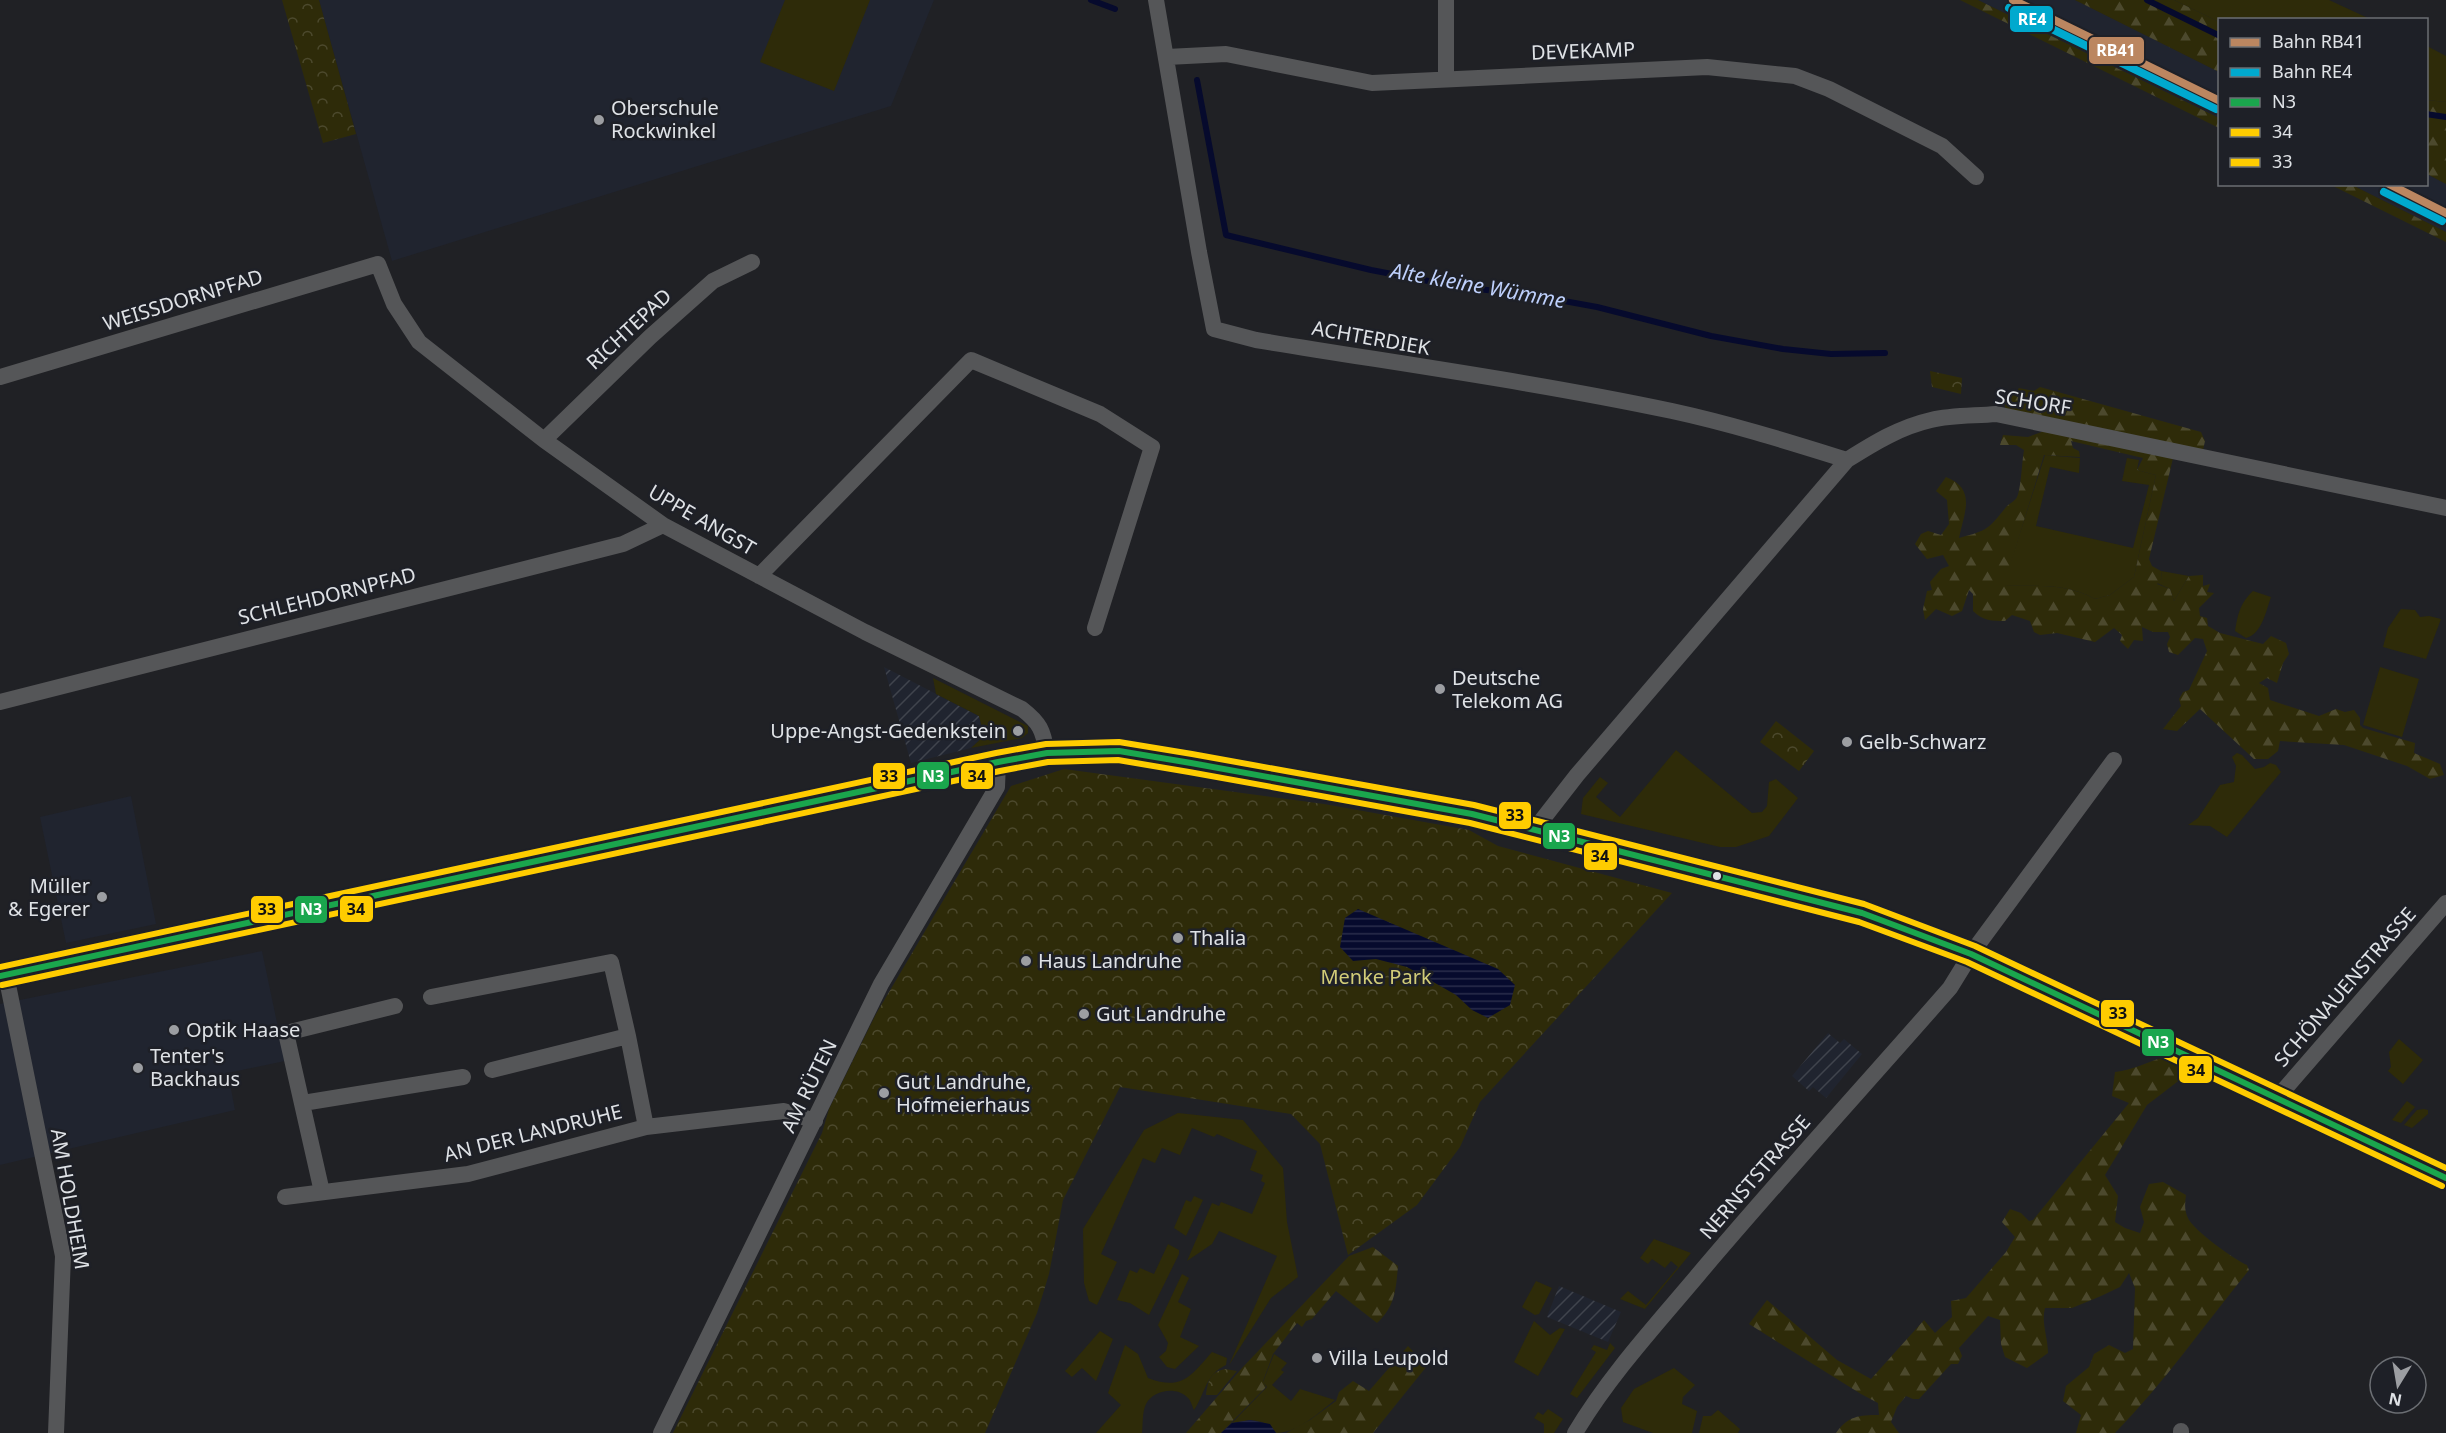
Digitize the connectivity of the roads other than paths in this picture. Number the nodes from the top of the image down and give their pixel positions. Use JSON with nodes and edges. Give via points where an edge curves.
{"nodes":[{"id":1,"x":1156,"y":0,"type":"edge"},
{"id":2,"x":1446,"y":0,"type":"edge"},
{"id":3,"x":1167,"y":57,"type":"junction"},
{"id":4,"x":1446,"y":78,"type":"junction"},
{"id":5,"x":1976,"y":177,"type":"dead end"},
{"id":6,"x":752,"y":261,"type":"dead end"},
{"id":7,"x":378,"y":264,"type":"joint"},
{"id":8,"x":0,"y":377,"type":"edge"},
{"id":9,"x":544,"y":440,"type":"junction"},
{"id":10,"x":1847,"y":460,"type":"junction"},
{"id":11,"x":2446,"y":508,"type":"edge"},
{"id":12,"x":663,"y":525,"type":"junction"},
{"id":13,"x":759,"y":576,"type":"junction"},
{"id":14,"x":1095,"y":628,"type":"dead end"},
{"id":15,"x":0,"y":702,"type":"edge"},
{"id":16,"x":1047,"y":753,"type":"junction"},
{"id":17,"x":2114,"y":760,"type":"dead end"},
{"id":18,"x":999,"y":762,"type":"junction"},
{"id":19,"x":1535,"y":829,"type":"junction"},
{"id":20,"x":2446,"y":903,"type":"edge"},
{"id":21,"x":1971,"y":954,"type":"junction"},
{"id":22,"x":3,"y":976,"type":"edge"},
{"id":23,"x":431,"y":997,"type":"dead end"},
{"id":24,"x":395,"y":1006,"type":"dead end"},
{"id":25,"x":628,"y":1036,"type":"junction"},
{"id":26,"x":492,"y":1071,"type":"dead end"},
{"id":27,"x":463,"y":1077,"type":"dead end"},
{"id":28,"x":2276,"y":1099,"type":"junction"},
{"id":29,"x":303,"y":1104,"type":"junction"},
{"id":30,"x":815,"y":1121,"type":"junction"},
{"id":31,"x":646,"y":1127,"type":"junction"},
{"id":32,"x":2446,"y":1178,"type":"edge"},
{"id":33,"x":322,"y":1192,"type":"junction"},
{"id":34,"x":285,"y":1197,"type":"dead end"},
{"id":35,"x":1578,"y":1432,"type":"edge"},
{"id":36,"x":56,"y":1433,"type":"edge"},
{"id":37,"x":661,"y":1433,"type":"edge"}],
"edges":[{"from":1,"to":3,"type":"street","name":"ACHTERDIEK"},
{"from":2,"to":4,"type":"street"},
{"from":3,"to":4,"type":"street","name":"DEVEKAMP","via":[[1226,54],[1372,83]]},
{"from":3,"to":10,"type":"street","name":"ACHTERDIEK","via":[[1214,329],[1256,340],[1672,411]]},
{"from":4,"to":5,"type":"street","name":"DEVEKAMP","via":[[1707,68],[1795,76],[1935,142]]},
{"from":6,"to":9,"type":"street","name":"RICHTEPAD","via":[[713,281]]},
{"from":7,"to":8,"type":"street","name":"WEISSDORNPFAD"},
{"from":7,"to":9,"type":"street","name":"UPPE ANGST","via":[[394,304],[419,342]]},
{"from":9,"to":12,"type":"street","name":"UPPE ANGST"},
{"from":10,"to":11,"type":"street","name":"SCHORF","via":[[1879,439],[1932,420],[1996,414]]},
{"from":10,"to":19,"type":"street","name":"SCHORF"},
{"from":12,"to":13,"type":"street","name":"UPPE ANGST"},
{"from":12,"to":15,"type":"street","name":"SCHLEHDORNPFAD","via":[[623,544]]},
{"from":13,"to":14,"type":"street","via":[[971,360],[1100,414],[1152,447]]},
{"from":13,"to":16,"type":"street","name":"UPPE ANGST","via":[[864,633],[1022,709],[1043,731]]},
{"from":16,"to":18,"type":"main road"},
{"from":16,"to":19,"type":"main road","via":[[1119,751],[1472,814]]},
{"from":17,"to":21,"type":"street","name":"NERNSTSTRASSE"},
{"from":18,"to":22,"type":"main road"},
{"from":18,"to":30,"type":"street","name":"AM RÜTEN","via":[[997,787],[881,984]]},
{"from":19,"to":21,"type":"main road","via":[[1862,913]]},
{"from":20,"to":28,"type":"street","name":"SCHÖNAUENSTRASSE"},
{"from":21,"to":28,"type":"main road"},
{"from":21,"to":35,"type":"street","name":"NERNSTSTRASSE","via":[[1950,988],[1650,1332],[1589,1410]]},
{"from":22,"to":36,"type":"street","name":"AM HOLDHEIM","via":[[63,1256]]},
{"from":23,"to":25,"type":"street","name":"AN DER LANDRUHE","via":[[611,962]]},
{"from":24,"to":29,"type":"street","via":[[286,1033]]},
{"from":25,"to":26,"type":"street"},
{"from":25,"to":31,"type":"street","name":"AN DER LANDRUHE"},
{"from":27,"to":29,"type":"street"},
{"from":28,"to":32,"type":"main road"},
{"from":29,"to":33,"type":"street"},
{"from":30,"to":31,"type":"street","name":"AN DER LANDRUHE","via":[[784,1111]]},
{"from":30,"to":37,"type":"street","name":"AM RÜTEN"},
{"from":31,"to":33,"type":"street","name":"AN DER LANDRUHE","via":[[468,1174]]},
{"from":33,"to":34,"type":"street","name":"AN DER LANDRUHE"}]}
